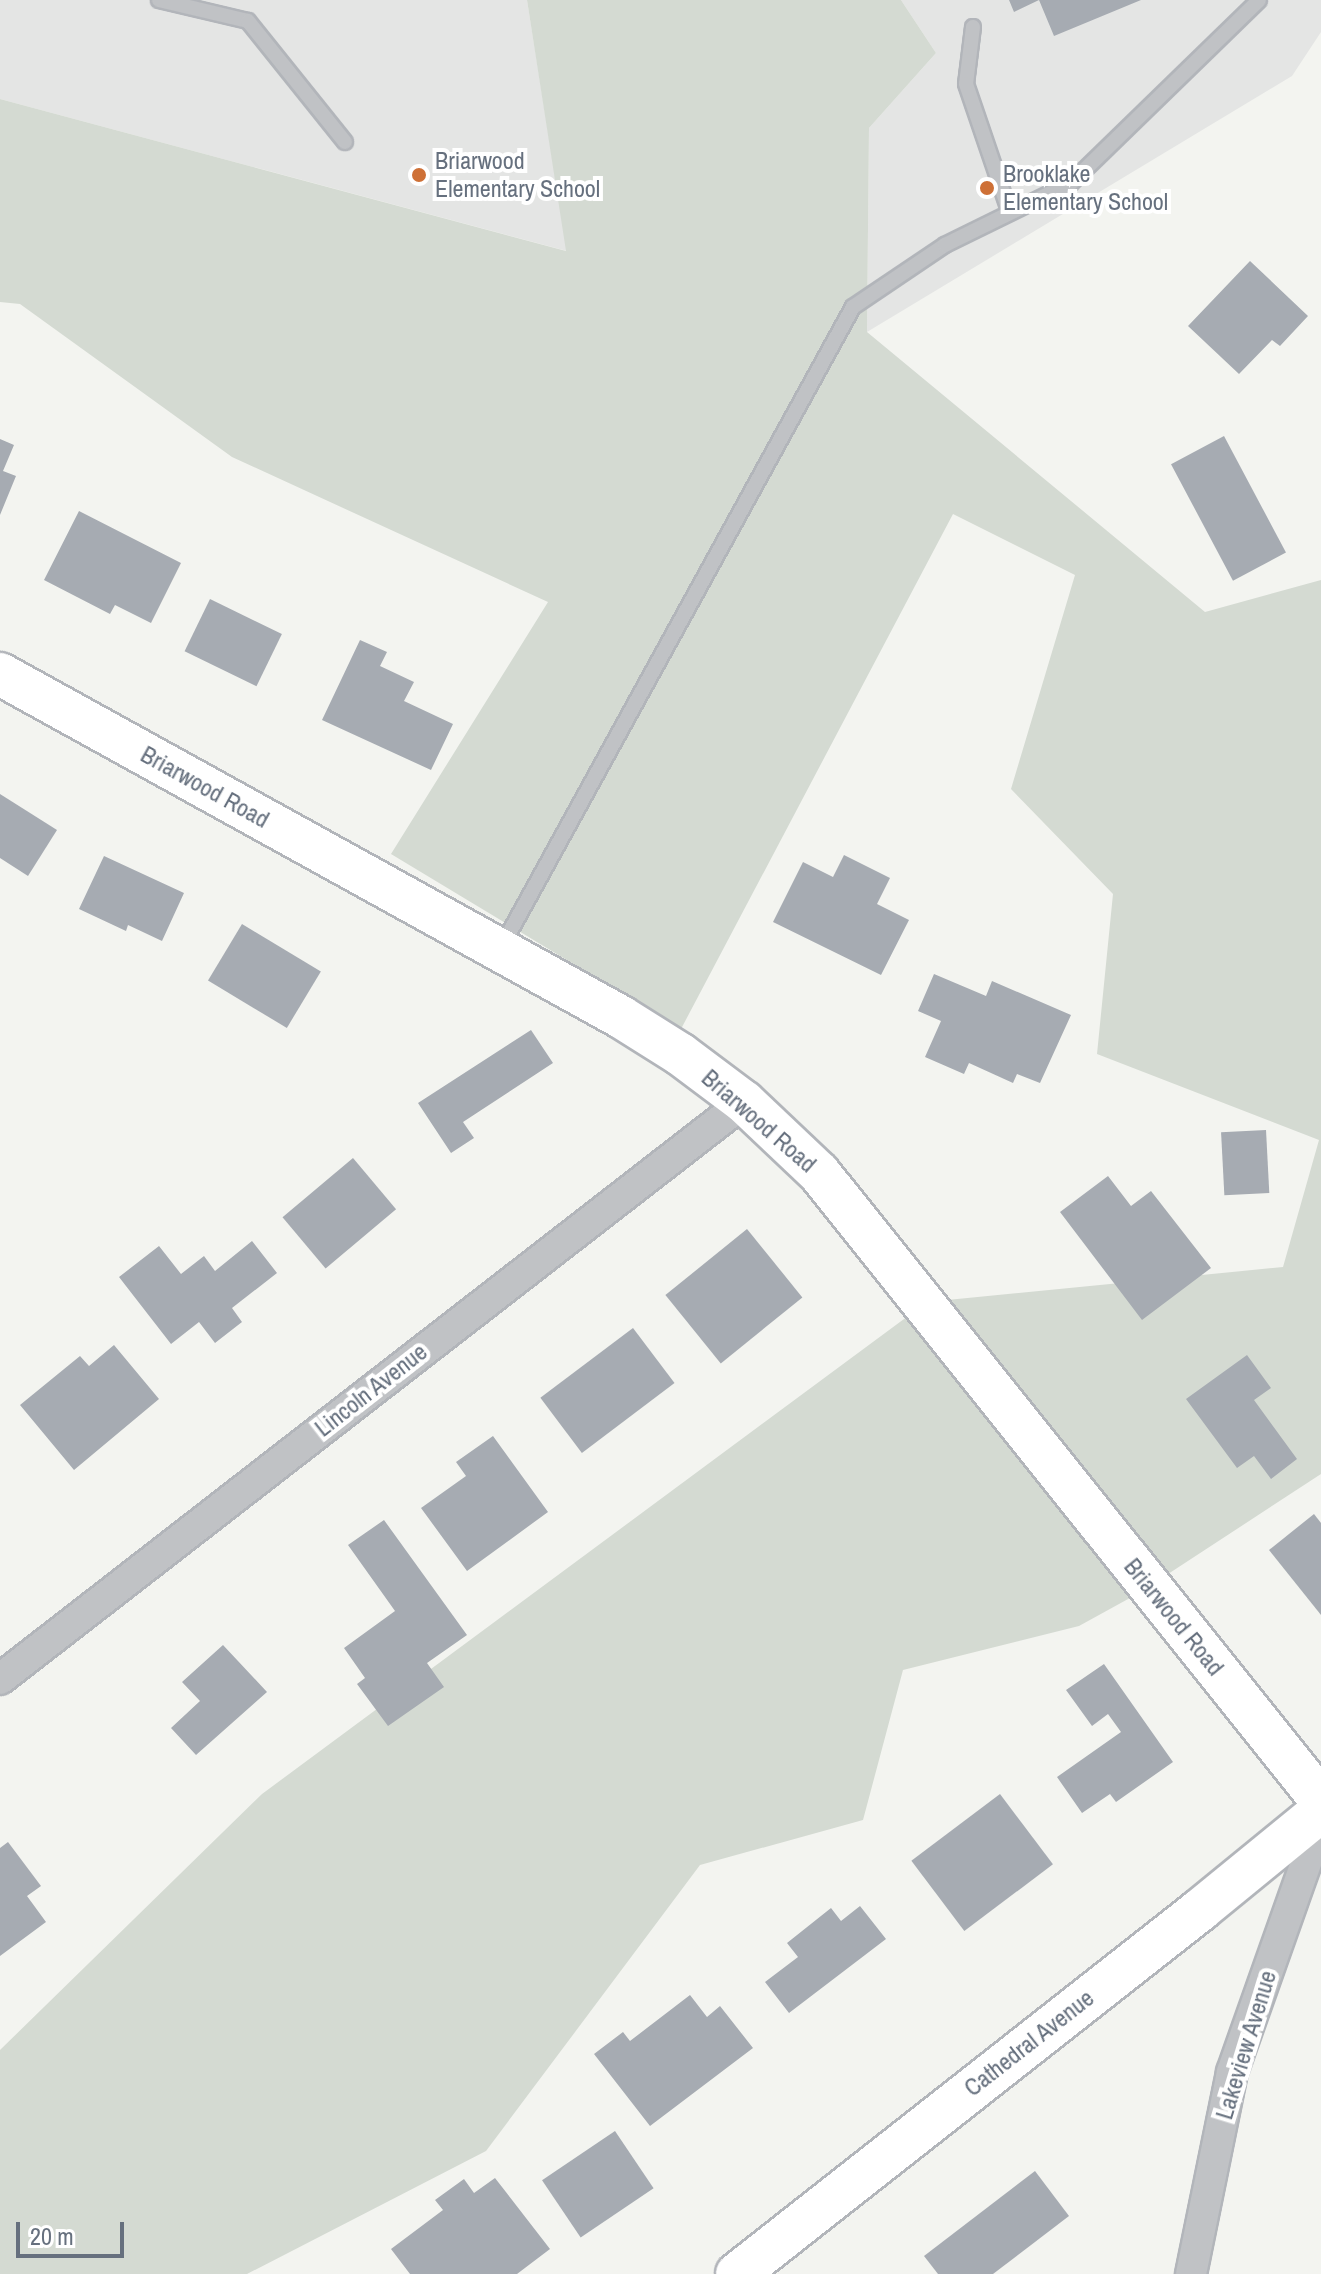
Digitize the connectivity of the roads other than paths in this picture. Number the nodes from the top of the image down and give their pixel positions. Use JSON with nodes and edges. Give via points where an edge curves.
{"nodes":[{"id":1,"x":159,"y":0,"type":"edge"},
{"id":2,"x":1259,"y":0,"type":"edge"},
{"id":3,"x":973,"y":27,"type":"dead end"},
{"id":4,"x":345,"y":142,"type":"dead end"},
{"id":5,"x":1010,"y":213,"type":"junction"},
{"id":6,"x":0,"y":674,"type":"edge"},
{"id":7,"x":499,"y":950,"type":"junction"},
{"id":8,"x":744,"y":1102,"type":"junction"},
{"id":9,"x":0,"y":1679,"type":"edge"},
{"id":10,"x":1321,"y":1800,"type":"edge"},
{"id":11,"x":1321,"y":1811,"type":"edge"},
{"id":12,"x":1321,"y":1821,"type":"edge"},
{"id":13,"x":737,"y":2274,"type":"edge"},
{"id":14,"x":1191,"y":2274,"type":"edge"}],
"edges":[{"from":1,"to":4,"type":"lane","via":[[248,21]]},
{"from":2,"to":5,"type":"lane","via":[[1071,183]]},
{"from":3,"to":5,"type":"lane","via":[[966,84]]},
{"from":5,"to":7,"type":"lane","via":[[945,245],[853,307]]},
{"from":6,"to":7,"type":"street","name":"Briarwood Road"},
{"from":7,"to":8,"type":"street","name":"Briarwood Road","via":[[680,1054]]},
{"from":8,"to":9,"type":"street","name":"Lincoln Avenue"},
{"from":8,"to":10,"type":"street","name":"Briarwood Road","via":[[819,1173]]},
{"from":11,"to":13,"type":"street","name":"Cathedral Avenue"},
{"from":12,"to":14,"type":"street","name":"Lakeview Avenue","via":[[1232,2072]]}]}
